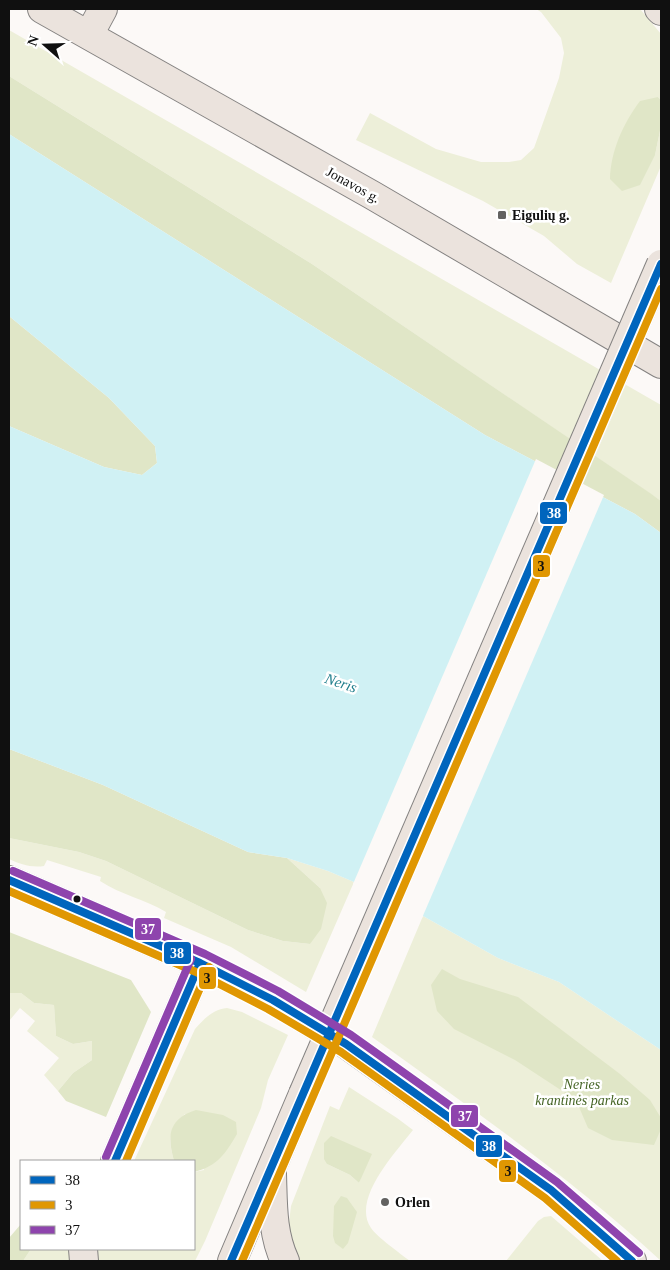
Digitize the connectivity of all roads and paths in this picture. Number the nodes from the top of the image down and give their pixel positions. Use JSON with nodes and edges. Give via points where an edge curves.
{"nodes":[{"id":1,"x":42,"y":9,"type":"edge"},
{"id":2,"x":103,"y":9,"type":"edge"},
{"id":3,"x":89,"y":35,"type":"junction"},
{"id":4,"x":661,"y":264,"type":"edge"},
{"id":5,"x":661,"y":364,"type":"edge"},
{"id":6,"x":9,"y":880,"type":"edge"},
{"id":7,"x":200,"y":963,"type":"junction"},
{"id":8,"x":115,"y":1160,"type":"edge"},
{"id":9,"x":272,"y":1167,"type":"junction"},
{"id":10,"x":232,"y":1261,"type":"edge"},
{"id":11,"x":284,"y":1261,"type":"edge"},
{"id":12,"x":632,"y":1261,"type":"edge"}],
"edges":[{"from":1,"to":3,"type":"main road","name":"Jonavos g."},
{"from":2,"to":3,"type":"main road"},
{"from":3,"to":5,"type":"main road","name":"Jonavos g."},
{"from":4,"to":9,"type":"main road","bridge":true},
{"from":6,"to":7,"type":"main road"},
{"from":7,"to":8,"type":"main road"},
{"from":7,"to":12,"type":"main road","via":[[273,1000],[388,1072],[551,1190]]},
{"from":9,"to":10,"type":"main road"},
{"from":9,"to":11,"type":"main road","via":[[274,1223]]}]}
